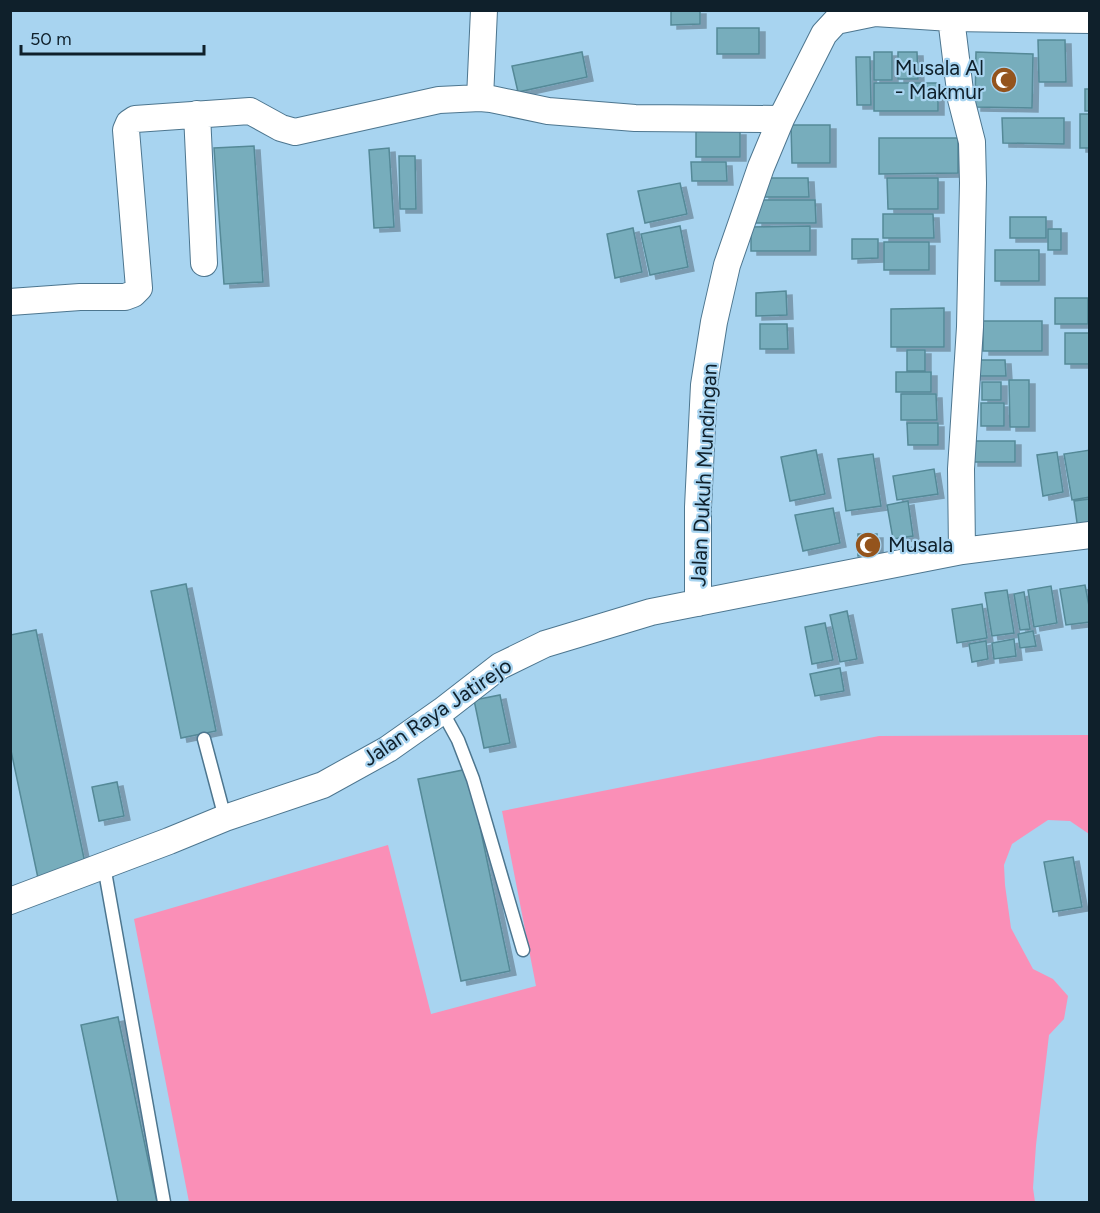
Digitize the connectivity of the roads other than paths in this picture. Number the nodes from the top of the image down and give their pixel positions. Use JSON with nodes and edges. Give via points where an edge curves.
{"nodes":[{"id":1,"x":484,"y":10,"type":"edge"},
{"id":2,"x":832,"y":16,"type":"edge"},
{"id":3,"x":951,"y":18,"type":"junction"},
{"id":4,"x":1089,"y":20,"type":"edge"},
{"id":5,"x":480,"y":98,"type":"junction"},
{"id":6,"x":197,"y":114,"type":"junction"},
{"id":7,"x":781,"y":119,"type":"junction"},
{"id":8,"x":204,"y":263,"type":"dead end"},
{"id":9,"x":10,"y":302,"type":"edge"},
{"id":10,"x":1089,"y":536,"type":"edge"},
{"id":11,"x":962,"y":551,"type":"junction"},
{"id":12,"x":698,"y":603,"type":"junction"},
{"id":13,"x":442,"y":711,"type":"junction"},
{"id":14,"x":204,"y":739,"type":"dead end"},
{"id":15,"x":225,"y":818,"type":"junction"},
{"id":16,"x":104,"y":866,"type":"junction"},
{"id":17,"x":10,"y":902,"type":"edge"},
{"id":18,"x":523,"y":950,"type":"dead end"},
{"id":19,"x":164,"y":1203,"type":"edge"}],
"edges":[{"from":1,"to":5,"type":"street"},
{"from":2,"to":3,"type":"street","name":"Jalan Dukuh Mundingan"},
{"from":2,"to":7,"type":"street","name":"Jalan Dukuh Mundingan"},
{"from":3,"to":4,"type":"street","name":"Jalan Dukuh Mundingan"},
{"from":3,"to":11,"type":"street","via":[[961,99],[972,142],[973,183],[970,327],[961,469]]},
{"from":5,"to":6,"type":"street","via":[[439,100],[295,132],[250,111]]},
{"from":5,"to":7,"type":"street","via":[[549,111],[635,118]]},
{"from":6,"to":8,"type":"street"},
{"from":6,"to":9,"type":"street","via":[[135,119],[126,130],[139,288],[125,297]]},
{"from":7,"to":12,"type":"street","name":"Jalan Dukuh Mundingan","via":[[727,264],[714,322],[704,385]]},
{"from":10,"to":11,"type":"street","name":"Jalan Raya Jatirejo"},
{"from":11,"to":12,"type":"street","name":"Jalan Raya Jatirejo"},
{"from":12,"to":13,"type":"street","name":"Jalan Raya Jatirejo","via":[[651,612],[545,644],[500,666]]},
{"from":13,"to":15,"type":"street","name":"Jalan Raya Jatirejo","via":[[388,749],[323,785]]},
{"from":13,"to":18,"type":"lane","via":[[473,779]]},
{"from":14,"to":15,"type":"lane"},
{"from":15,"to":16,"type":"street","name":"Jalan Raya Jatirejo"},
{"from":16,"to":17,"type":"street","name":"Jalan Raya Jatirejo"},
{"from":16,"to":19,"type":"lane"}]}
